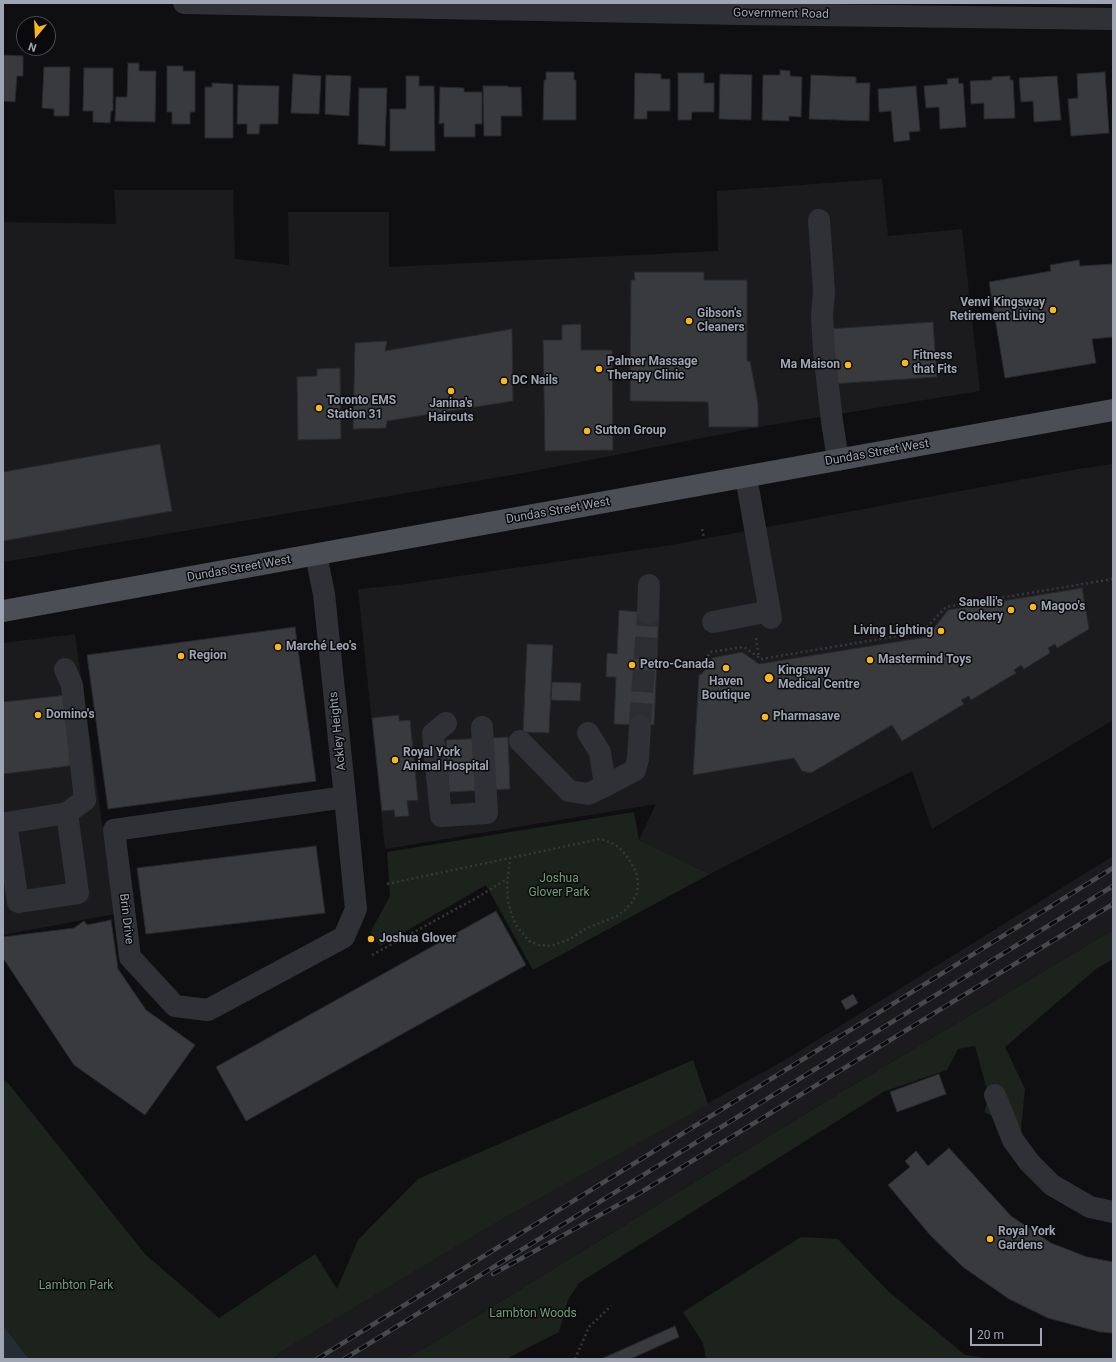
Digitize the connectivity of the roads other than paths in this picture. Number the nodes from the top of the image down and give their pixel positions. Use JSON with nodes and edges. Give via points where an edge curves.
{"nodes":[{"id":1,"x":184,"y":3,"type":"edge"},
{"id":2,"x":452,"y":6,"type":"edge"},
{"id":3,"x":740,"y":8,"type":"edge"},
{"id":4,"x":1001,"y":10,"type":"edge"},
{"id":5,"x":1113,"y":19,"type":"edge"},
{"id":6,"x":819,"y":220,"type":"dead end"},
{"id":7,"x":1112,"y":411,"type":"edge"},
{"id":8,"x":838,"y":460,"type":"junction"},
{"id":9,"x":746,"y":477,"type":"junction"},
{"id":10,"x":316,"y":555,"type":"junction"},
{"id":11,"x":649,"y":585,"type":"dead end"},
{"id":12,"x":3,"y":611,"type":"edge"},
{"id":13,"x":648,"y":613,"type":"tunnel mouth"},
{"id":14,"x":713,"y":622,"type":"dead end"},
{"id":15,"x":65,"y":669,"type":"dead end"},
{"id":16,"x":446,"y":723,"type":"dead end"},
{"id":17,"x":640,"y":725,"type":"tunnel mouth"},
{"id":18,"x":482,"y":727,"type":"dead end"},
{"id":19,"x":588,"y":733,"type":"dead end"},
{"id":20,"x":520,"y":741,"type":"dead end"},
{"id":21,"x":605,"y":786,"type":"junction"},
{"id":22,"x":345,"y":798,"type":"junction"},
{"id":23,"x":66,"y":813,"type":"junction"},
{"id":24,"x":356,"y":909,"type":"joint"},
{"id":25,"x":995,"y":1095,"type":"dead end"},
{"id":26,"x":1113,"y":1212,"type":"edge"}],
"edges":[{"from":1,"to":2,"type":"street","name":"Government Road"},
{"from":2,"to":3,"type":"street","name":"Government Road"},
{"from":3,"to":4,"type":"street","name":"Government Road"},
{"from":4,"to":5,"type":"street","name":"Government Road"},
{"from":6,"to":8,"type":"street","via":[[824,291],[824,352]]},
{"from":7,"to":8,"type":"main road","name":"Dundas Street West"},
{"from":8,"to":9,"type":"main road","name":"Dundas Street West"},
{"from":9,"to":10,"type":"main road","name":"Dundas Street West"},
{"from":9,"to":14,"type":"street","via":[[771,615]]},
{"from":10,"to":12,"type":"main road","name":"Dundas Street West"},
{"from":10,"to":22,"type":"street","name":"Ackley Heights","via":[[324,594]]},
{"from":11,"to":13,"type":"street"},
{"from":15,"to":23,"type":"street","via":[[72,685],[85,800]]},
{"from":16,"to":18,"type":"street","via":[[433,734],[441,816],[487,813]]},
{"from":17,"to":21,"type":"street","via":[[635,770]]},
{"from":19,"to":21,"type":"street","via":[[600,752]]},
{"from":20,"to":21,"type":"street","via":[[569,791],[588,794]]},
{"from":22,"to":24,"type":"street","name":"Ackley Heights"},
{"from":22,"to":24,"type":"street","name":"Brin Drive","via":[[114,830],[130,957],[174,1006],[208,1010],[344,937]]},
{"from":23,"to":23,"type":"street","via":[[6,823],[18,902],[78,893]]},
{"from":25,"to":26,"type":"street","via":[[1013,1140],[1029,1162],[1052,1185],[1090,1207]]}]}
